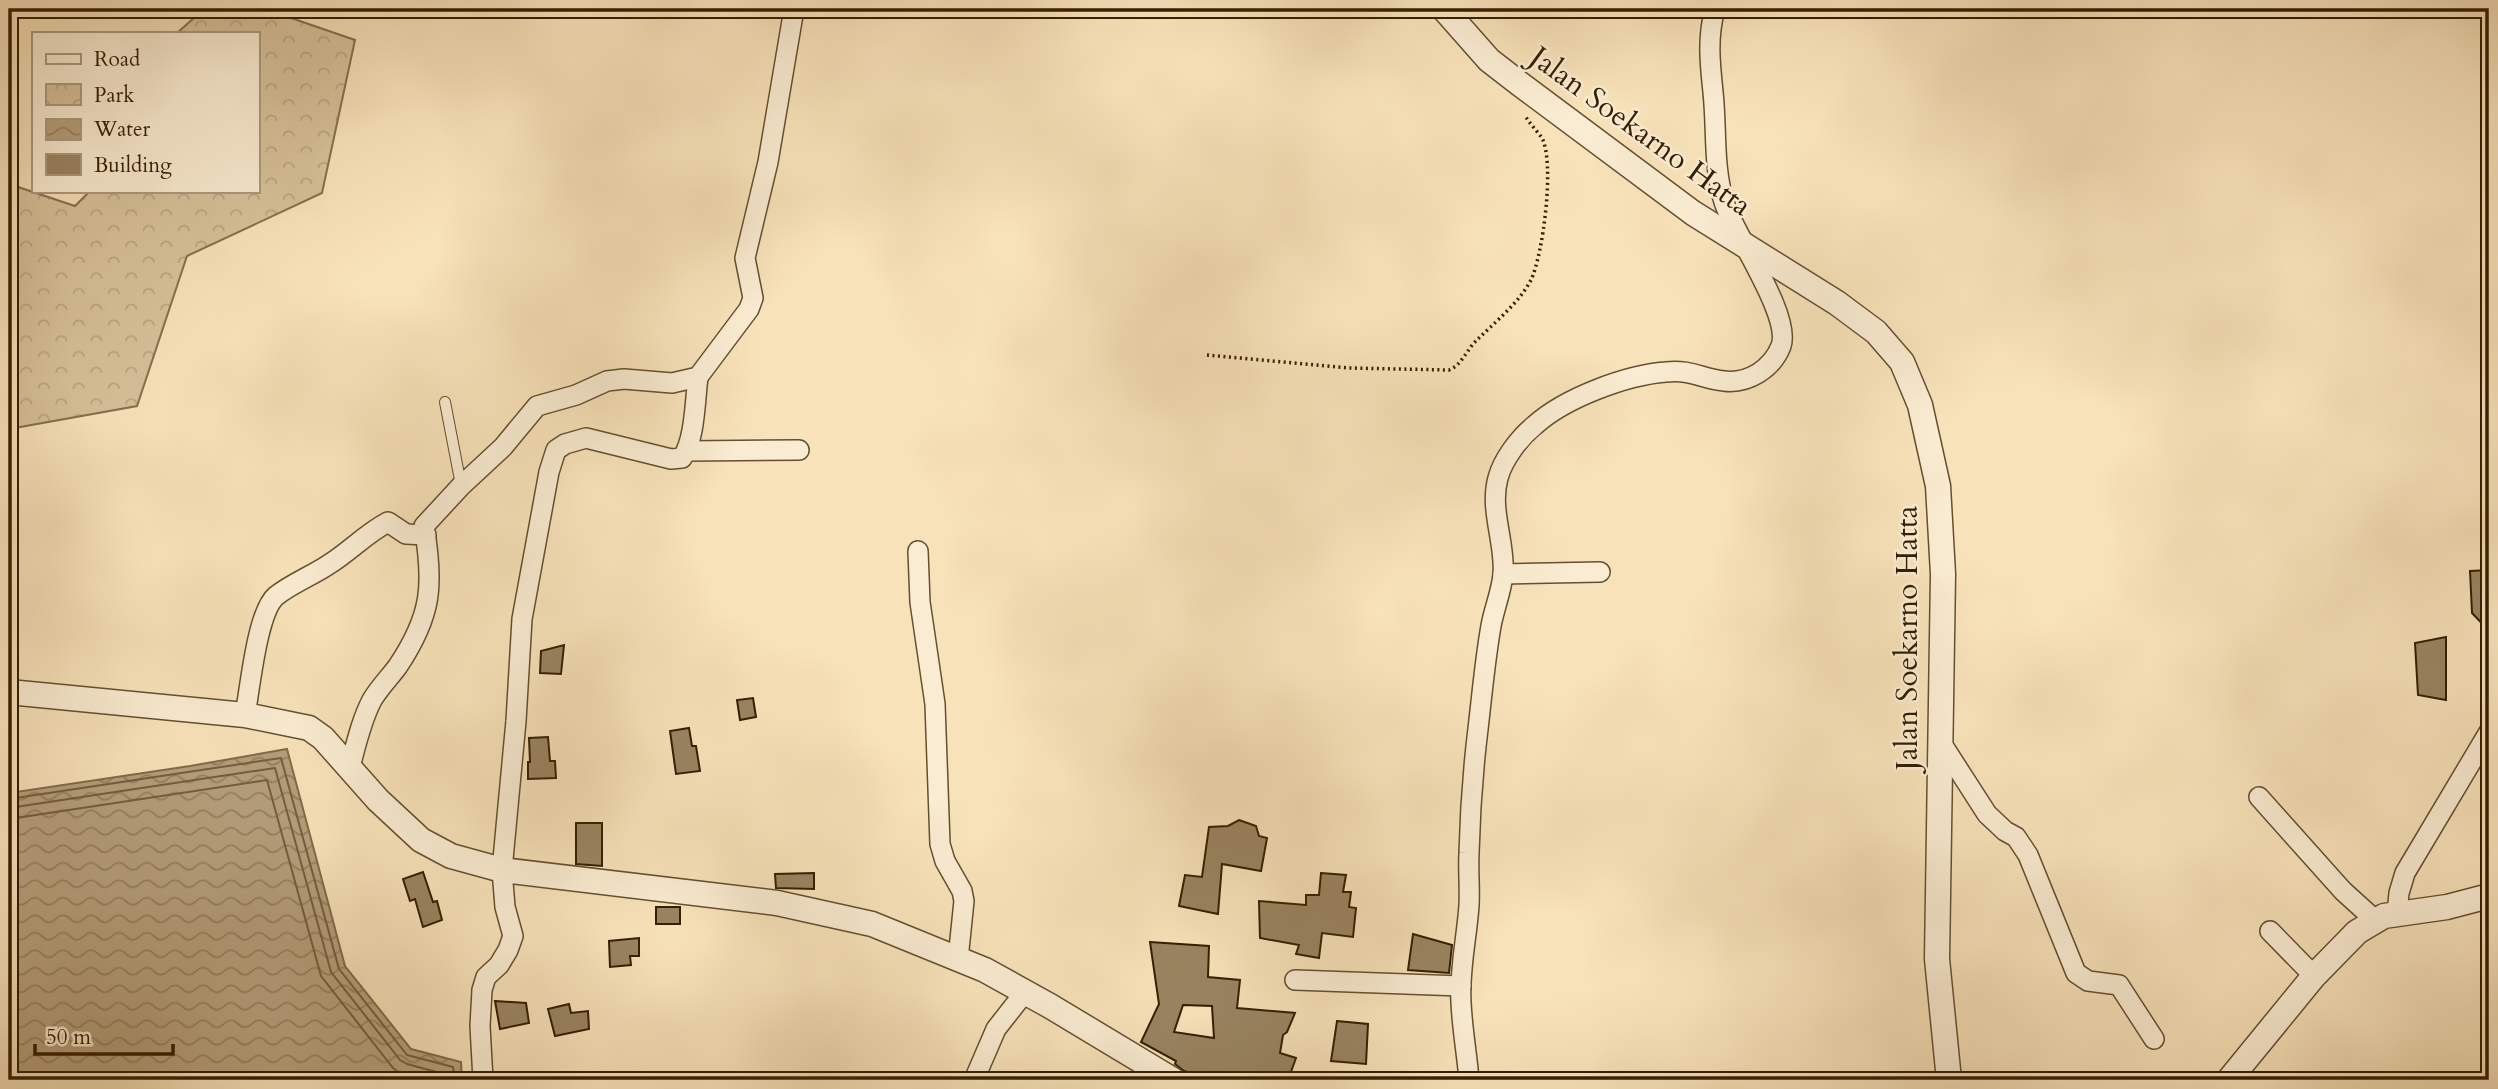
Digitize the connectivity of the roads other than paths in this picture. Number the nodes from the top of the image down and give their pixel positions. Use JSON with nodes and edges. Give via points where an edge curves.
{"nodes":[{"id":1,"x":794,"y":9,"type":"edge"},
{"id":2,"x":1444,"y":9,"type":"edge"},
{"id":3,"x":1715,"y":9,"type":"edge"},
{"id":4,"x":1743,"y":243,"type":"junction"},
{"id":5,"x":698,"y":377,"type":"junction"},
{"id":6,"x":445,"y":402,"type":"dead end"},
{"id":7,"x":799,"y":450,"type":"dead end"},
{"id":8,"x":687,"y":452,"type":"junction"},
{"id":9,"x":461,"y":486,"type":"junction"},
{"id":10,"x":426,"y":535,"type":"junction"},
{"id":11,"x":918,"y":551,"type":"dead end"},
{"id":12,"x":1600,"y":572,"type":"dead end"},
{"id":13,"x":1503,"y":574,"type":"junction"},
{"id":14,"x":9,"y":692,"type":"edge"},
{"id":15,"x":245,"y":715,"type":"junction"},
{"id":16,"x":2489,"y":733,"type":"edge"},
{"id":17,"x":1940,"y":741,"type":"junction"},
{"id":18,"x":350,"y":768,"type":"junction"},
{"id":19,"x":2259,"y":797,"type":"dead end"},
{"id":20,"x":502,"y":870,"type":"junction"},
{"id":21,"x":2489,"y":896,"type":"edge"},
{"id":22,"x":2386,"y":917,"type":"junction"},
{"id":23,"x":2270,"y":931,"type":"dead end"},
{"id":24,"x":958,"y":959,"type":"junction"},
{"id":25,"x":2314,"y":976,"type":"junction"},
{"id":26,"x":1295,"y":981,"type":"dead end"},
{"id":27,"x":1461,"y":986,"type":"junction"},
{"id":28,"x":1026,"y":992,"type":"junction"},
{"id":29,"x":2154,"y":1039,"type":"dead end"},
{"id":30,"x":483,"y":1080,"type":"edge"},
{"id":31,"x":974,"y":1080,"type":"edge"},
{"id":32,"x":1173,"y":1080,"type":"edge"},
{"id":33,"x":1469,"y":1080,"type":"edge"},
{"id":34,"x":1949,"y":1080,"type":"edge"},
{"id":35,"x":2229,"y":1080,"type":"edge"}],
"edges":[{"from":1,"to":5,"type":"street","via":[[768,162],[745,258],[753,298]]},
{"from":2,"to":4,"type":"street","name":"Jalan Soekarno Hatta","via":[[1489,60],[1693,213]]},
{"from":3,"to":4,"type":"street","via":[[1709,74],[1716,158],[1724,203]]},
{"from":4,"to":13,"type":"street","via":[[1758,267],[1780,329],[1781,346],[1770,365],[1746,378],[1724,381],[1685,371],[1622,381],[1564,405],[1534,425],[1505,462],[1497,483]]},
{"from":4,"to":17,"type":"street","name":"Jalan Soekarno Hatta","via":[[1876,332],[1902,362],[1920,405],[1938,486],[1943,562]]},
{"from":5,"to":8,"type":"street"},
{"from":5,"to":9,"type":"street","via":[[672,383],[607,381],[537,406],[503,447]]},
{"from":6,"to":9,"type":"lane"},
{"from":7,"to":8,"type":"street"},
{"from":8,"to":20,"type":"street","via":[[671,460],[586,438],[556,450],[522,619]]},
{"from":9,"to":10,"type":"street","via":[[425,526]]},
{"from":10,"to":15,"type":"street","via":[[406,534],[388,522],[274,598],[260,633]]},
{"from":10,"to":18,"type":"street","via":[[431,584],[425,616],[413,644],[373,697]]},
{"from":11,"to":24,"type":"street","via":[[920,602],[935,704],[940,844],[964,901]]},
{"from":12,"to":13,"type":"street"},
{"from":13,"to":27,"type":"street","via":[[1492,624],[1470,808],[1469,907]]},
{"from":14,"to":15,"type":"street"},
{"from":15,"to":18,"type":"street","via":[[309,728]]},
{"from":16,"to":22,"type":"street","via":[[2404,873]]},
{"from":17,"to":29,"type":"street","via":[[1987,814],[2016,837],[2028,855],[2076,972],[2088,981],[2119,985]]},
{"from":17,"to":34,"type":"street","name":"Jalan Soekarno Hatta","via":[[1937,959]]},
{"from":18,"to":20,"type":"street","via":[[421,841],[451,856]]},
{"from":19,"to":22,"type":"street","via":[[2343,891]]},
{"from":20,"to":24,"type":"street","via":[[829,913],[872,924]]},
{"from":20,"to":30,"type":"street","via":[[513,936],[482,990]]},
{"from":21,"to":22,"type":"street"},
{"from":22,"to":25,"type":"street","via":[[2357,932]]},
{"from":23,"to":25,"type":"street"},
{"from":24,"to":28,"type":"street"},
{"from":25,"to":35,"type":"street"},
{"from":26,"to":27,"type":"street"},
{"from":27,"to":33,"type":"street"},
{"from":28,"to":31,"type":"street","via":[[996,1029]]},
{"from":28,"to":32,"type":"street"}]}
